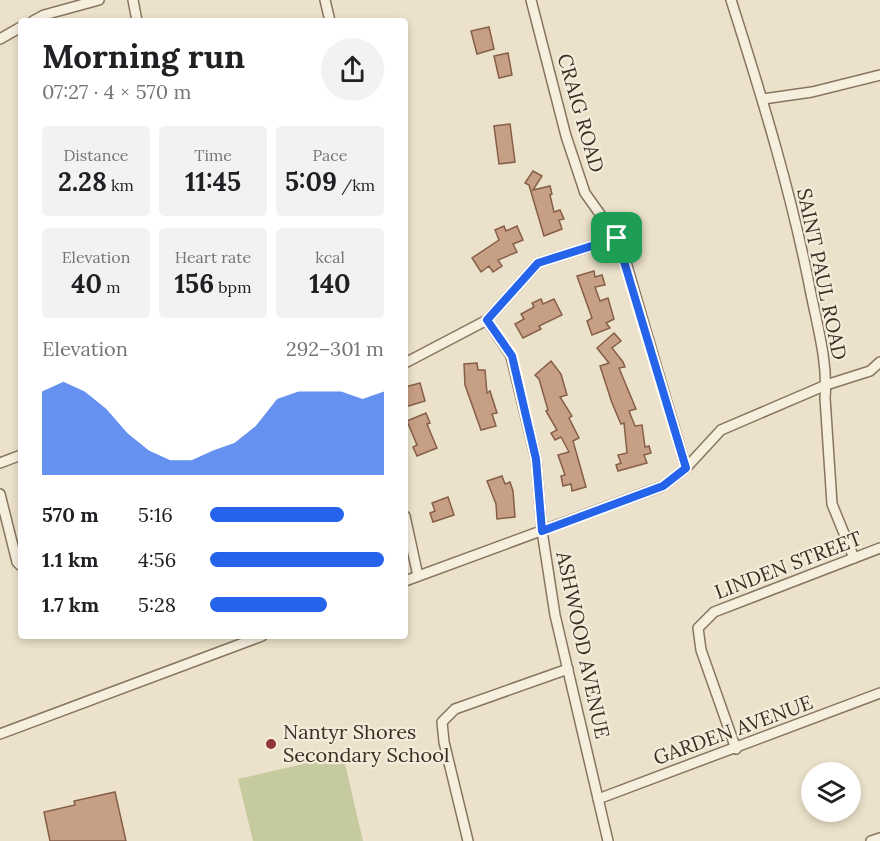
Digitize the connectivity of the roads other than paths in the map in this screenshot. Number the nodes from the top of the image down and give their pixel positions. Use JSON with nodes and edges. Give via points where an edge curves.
{"nodes":[{"id":1,"x":99,"y":0,"type":"edge"},
{"id":2,"x":133,"y":0,"type":"edge"},
{"id":3,"x":325,"y":0,"type":"edge"},
{"id":4,"x":531,"y":0,"type":"edge"},
{"id":5,"x":730,"y":0,"type":"edge"},
{"id":6,"x":38,"y":18,"type":"edge"},
{"id":7,"x":136,"y":18,"type":"edge"},
{"id":8,"x":329,"y":18,"type":"edge"},
{"id":9,"x":18,"y":29,"type":"edge"},
{"id":10,"x":0,"y":39,"type":"edge"},
{"id":11,"x":880,"y":75,"type":"edge"},
{"id":12,"x":763,"y":99,"type":"junction"},
{"id":13,"x":617,"y":238,"type":"junction"},
{"id":14,"x":487,"y":320,"type":"junction"},
{"id":15,"x":408,"y":361,"type":"edge"},
{"id":16,"x":880,"y":362,"type":"edge"},
{"id":17,"x":826,"y":385,"type":"junction"},
{"id":18,"x":18,"y":456,"type":"edge"},
{"id":19,"x":0,"y":463,"type":"edge"},
{"id":20,"x":686,"y":468,"type":"junction"},
{"id":21,"x":0,"y":494,"type":"edge"},
{"id":22,"x":408,"y":530,"type":"edge"},
{"id":23,"x":542,"y":531,"type":"junction"},
{"id":24,"x":880,"y":548,"type":"edge"},
{"id":25,"x":854,"y":558,"type":"junction"},
{"id":26,"x":18,"y":563,"type":"edge"},
{"id":27,"x":418,"y":576,"type":"junction"},
{"id":28,"x":408,"y":580,"type":"edge"},
{"id":29,"x":254,"y":639,"type":"edge"},
{"id":30,"x":568,"y":669,"type":"junction"},
{"id":31,"x":880,"y":693,"type":"edge"},
{"id":32,"x":0,"y":734,"type":"edge"},
{"id":33,"x":736,"y":749,"type":"junction"},
{"id":34,"x":598,"y":799,"type":"junction"},
{"id":35,"x":880,"y":838,"type":"edge"},
{"id":36,"x":468,"y":841,"type":"edge"},
{"id":37,"x":608,"y":841,"type":"edge"},
{"id":38,"x":871,"y":841,"type":"edge"}],
"edges":[{"from":1,"to":6,"type":"street"},
{"from":2,"to":7,"type":"street"},
{"from":3,"to":8,"type":"street"},
{"from":4,"to":13,"type":"street","name":"CRAIG ROAD","via":[[585,193]]},
{"from":5,"to":12,"type":"street","name":"SAINT PAUL ROAD"},
{"from":9,"to":10,"type":"street"},
{"from":11,"to":12,"type":"street"},
{"from":12,"to":17,"type":"street","name":"SAINT PAUL ROAD","via":[[806,267]]},
{"from":13,"to":14,"type":"street","via":[[538,263]]},
{"from":13,"to":20,"type":"street","name":"CRAIG ROAD"},
{"from":14,"to":15,"type":"street"},
{"from":14,"to":23,"type":"street","name":"ASHWOOD AVENUE","via":[[512,356],[536,459]]},
{"from":16,"to":17,"type":"street","via":[[870,371]]},
{"from":17,"to":20,"type":"street","via":[[722,430]]},
{"from":17,"to":25,"type":"street","name":"SAINT PAUL ROAD","via":[[832,504]]},
{"from":18,"to":19,"type":"street"},
{"from":20,"to":23,"type":"street","via":[[663,486]]},
{"from":21,"to":26,"type":"street"},
{"from":22,"to":27,"type":"street"},
{"from":23,"to":27,"type":"street"},
{"from":23,"to":30,"type":"street","name":"ASHWOOD AVENUE"},
{"from":24,"to":25,"type":"street","name":"LINDEN STREET"},
{"from":25,"to":33,"type":"street","name":"LINDEN STREET","via":[[714,612],[698,628],[701,650]]},
{"from":27,"to":28,"type":"street"},
{"from":29,"to":32,"type":"street"},
{"from":30,"to":34,"type":"street","name":"ASHWOOD AVENUE"},
{"from":30,"to":36,"type":"street","via":[[455,709],[442,722]]},
{"from":31,"to":33,"type":"street","name":"GARDEN AVENUE"},
{"from":33,"to":34,"type":"street","name":"GARDEN AVENUE"},
{"from":34,"to":37,"type":"street","name":"ASHWOOD AVENUE"},
{"from":35,"to":38,"type":"street"}]}
